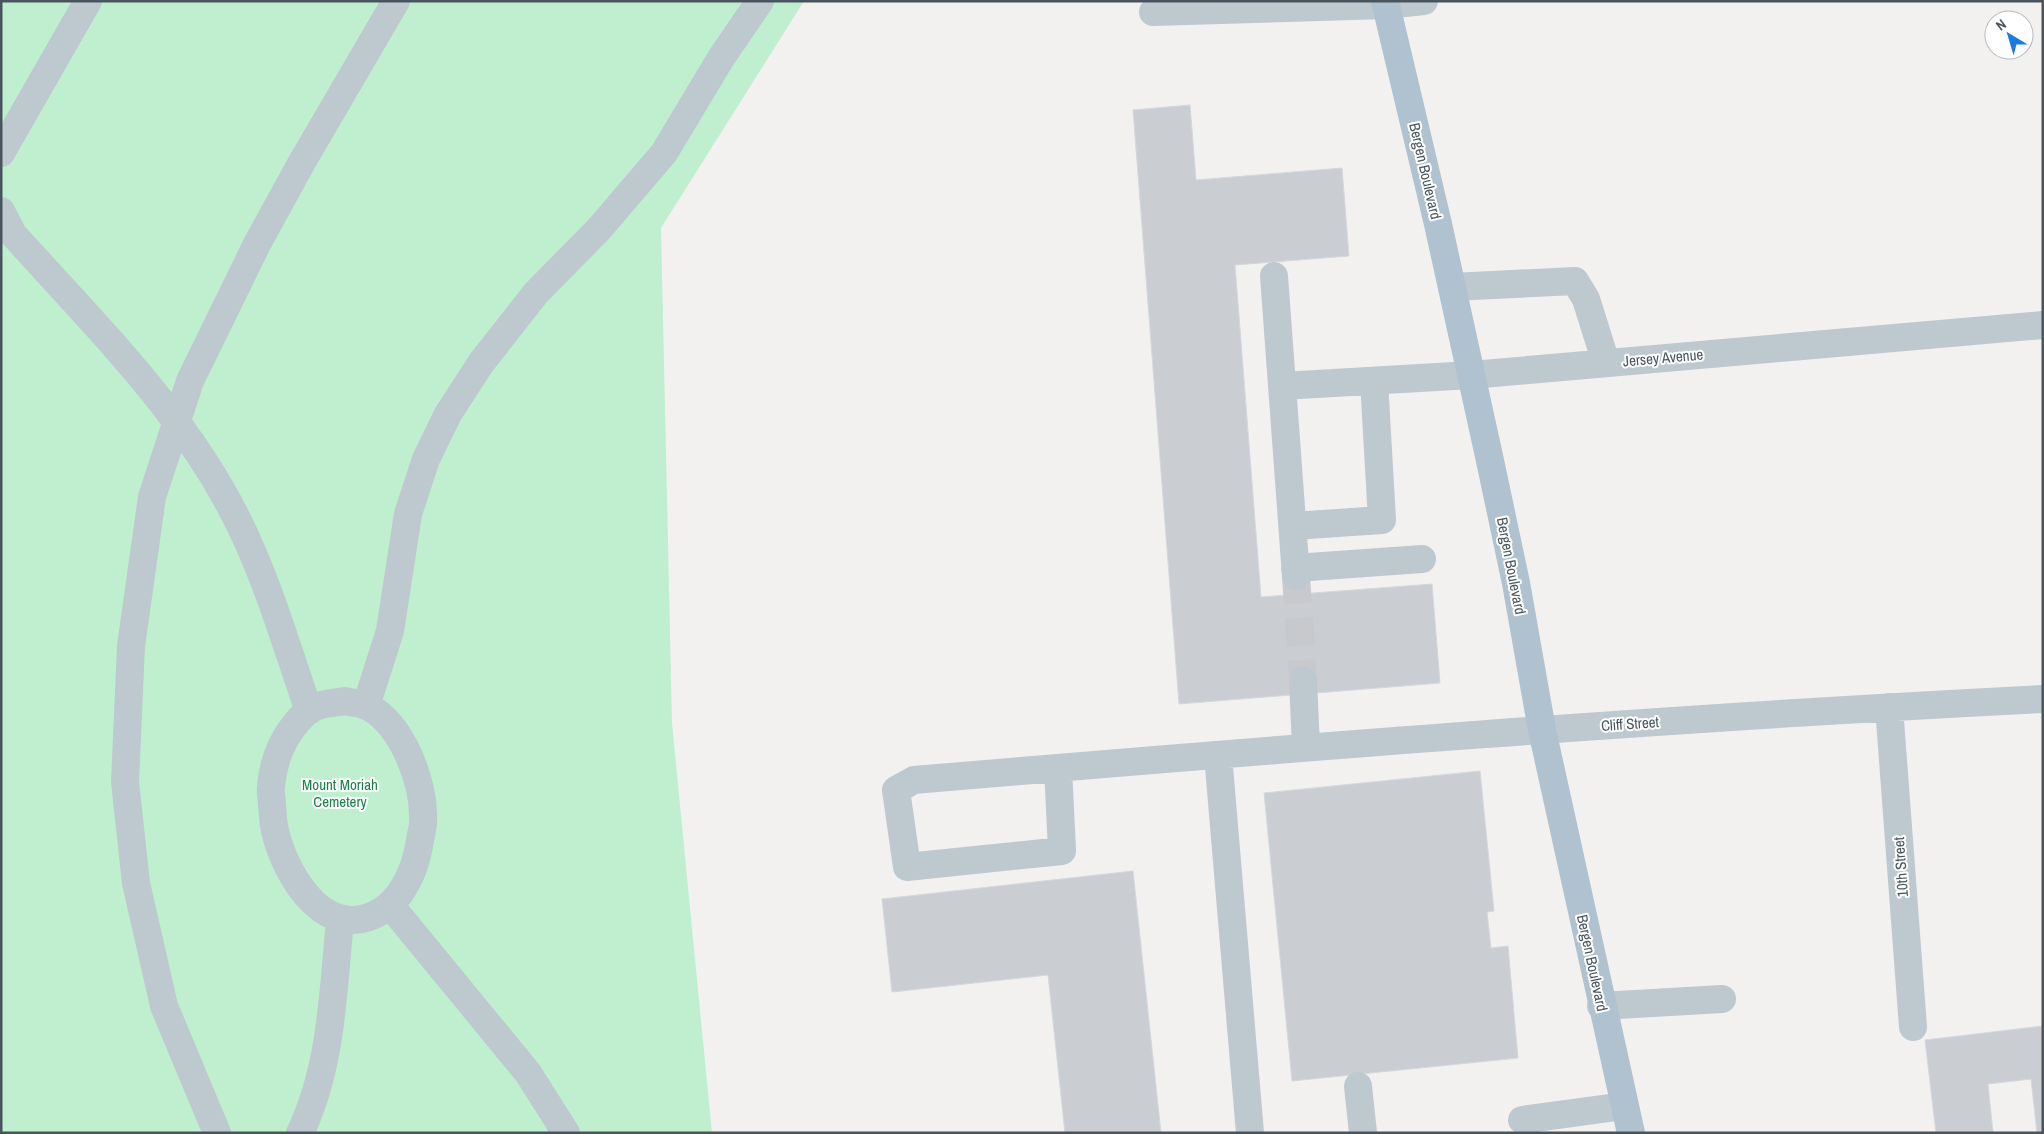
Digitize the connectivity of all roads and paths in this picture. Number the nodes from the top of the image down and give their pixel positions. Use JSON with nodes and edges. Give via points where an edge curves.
{"nodes":[{"id":1,"x":88,"y":1,"type":"edge"},
{"id":2,"x":396,"y":1,"type":"edge"},
{"id":3,"x":760,"y":1,"type":"edge"},
{"id":4,"x":1424,"y":1,"type":"edge"},
{"id":5,"x":1385,"y":3,"type":"edge"},
{"id":6,"x":1154,"y":12,"type":"dead end"},
{"id":7,"x":1,"y":153,"type":"edge"},
{"id":8,"x":1,"y":211,"type":"edge"},
{"id":9,"x":1274,"y":276,"type":"dead end"},
{"id":10,"x":1452,"y":287,"type":"junction"},
{"id":11,"x":2043,"y":324,"type":"edge"},
{"id":12,"x":1606,"y":363,"type":"junction"},
{"id":13,"x":1471,"y":375,"type":"junction"},
{"id":14,"x":1374,"y":381,"type":"junction"},
{"id":15,"x":1282,"y":386,"type":"junction"},
{"id":16,"x":177,"y":421,"type":"junction"},
{"id":17,"x":1292,"y":526,"type":"junction"},
{"id":18,"x":1422,"y":559,"type":"dead end"},
{"id":19,"x":1303,"y":680,"type":"tunnel mouth"},
{"id":20,"x":2043,"y":699,"type":"edge"},
{"id":21,"x":366,"y":706,"type":"junction"},
{"id":22,"x":1889,"y":707,"type":"junction"},
{"id":23,"x":308,"y":711,"type":"junction"},
{"id":24,"x":1542,"y":730,"type":"junction"},
{"id":25,"x":1306,"y":748,"type":"junction"},
{"id":26,"x":1218,"y":755,"type":"junction"},
{"id":27,"x":1058,"y":768,"type":"junction"},
{"id":28,"x":390,"y":905,"type":"junction"},
{"id":29,"x":340,"y":920,"type":"junction"},
{"id":30,"x":1722,"y":999,"type":"dead end"},
{"id":31,"x":1601,"y":1006,"type":"junction"},
{"id":32,"x":1913,"y":1027,"type":"dead end"},
{"id":33,"x":1358,"y":1086,"type":"dead end"},
{"id":34,"x":1624,"y":1106,"type":"junction"},
{"id":35,"x":1522,"y":1120,"type":"dead end"},
{"id":36,"x":217,"y":1133,"type":"edge"},
{"id":37,"x":300,"y":1133,"type":"edge"},
{"id":38,"x":566,"y":1133,"type":"edge"},
{"id":39,"x":1250,"y":1133,"type":"edge"},
{"id":40,"x":1363,"y":1133,"type":"edge"},
{"id":41,"x":1631,"y":1133,"type":"edge"}],
"edges":[{"from":1,"to":7,"type":"street"},
{"from":2,"to":16,"type":"street","via":[[257,244],[190,381]]},
{"from":3,"to":21,"type":"street","via":[[721,58],[664,153],[599,229],[536,294],[481,364],[448,414],[426,458],[408,514],[390,631]]},
{"from":4,"to":5,"type":"street"},
{"from":5,"to":6,"type":"street"},
{"from":5,"to":10,"type":"main road","name":"Bergen Boulevard"},
{"from":8,"to":16,"type":"street","via":[[13,234]]},
{"from":9,"to":15,"type":"street"},
{"from":10,"to":12,"type":"street","via":[[1575,281],[1586,298]]},
{"from":10,"to":13,"type":"main road","name":"Bergen Boulevard"},
{"from":11,"to":12,"type":"street","name":"Jersey Avenue"},
{"from":12,"to":13,"type":"street","name":"Jersey Avenue"},
{"from":13,"to":14,"type":"street","name":"Jersey Avenue"},
{"from":13,"to":24,"type":"main road","name":"Bergen Boulevard","via":[[1516,583]]},
{"from":14,"to":15,"type":"street","name":"Jersey Avenue"},
{"from":14,"to":17,"type":"street","via":[[1382,520]]},
{"from":15,"to":17,"type":"street"},
{"from":16,"to":23,"type":"street","via":[[215,479],[247,539]]},
{"from":16,"to":36,"type":"street","via":[[152,497],[131,646],[125,782],[136,883],[164,1006]]},
{"from":17,"to":18,"type":"street","via":[[1296,572]]},
{"from":19,"to":25,"type":"street"},
{"from":20,"to":22,"type":"street","name":"Cliff Street"},
{"from":21,"to":23,"type":"street","via":[[345,701],[316,706]]},
{"from":21,"to":28,"type":"street","via":[[384,719],[395,733],[408,753],[420,788],[423,824],[417,857],[406,883]]},
{"from":22,"to":24,"type":"street","name":"Cliff Street"},
{"from":22,"to":32,"type":"street","name":"10th Street"},
{"from":23,"to":29,"type":"street","via":[[287,736],[276,760],[270,788],[275,831],[292,876],[312,902]]},
{"from":24,"to":25,"type":"street","name":"Cliff Street"},
{"from":24,"to":31,"type":"main road","name":"Bergen Boulevard"},
{"from":25,"to":26,"type":"street","name":"Cliff Street"},
{"from":26,"to":27,"type":"street","name":"Cliff Street"},
{"from":26,"to":39,"type":"street"},
{"from":27,"to":27,"type":"street","name":"Cliff Street","via":[[914,780],[896,790],[907,867],[1062,851]]},
{"from":28,"to":29,"type":"street","via":[[374,916]]},
{"from":28,"to":38,"type":"street","via":[[528,1073]]},
{"from":29,"to":37,"type":"street","via":[[329,1034],[311,1109]]},
{"from":30,"to":31,"type":"street"},
{"from":31,"to":34,"type":"main road","name":"Bergen Boulevard"},
{"from":33,"to":40,"type":"street"},
{"from":34,"to":35,"type":"street"},
{"from":34,"to":41,"type":"main road","name":"Bergen Boulevard"}]}
